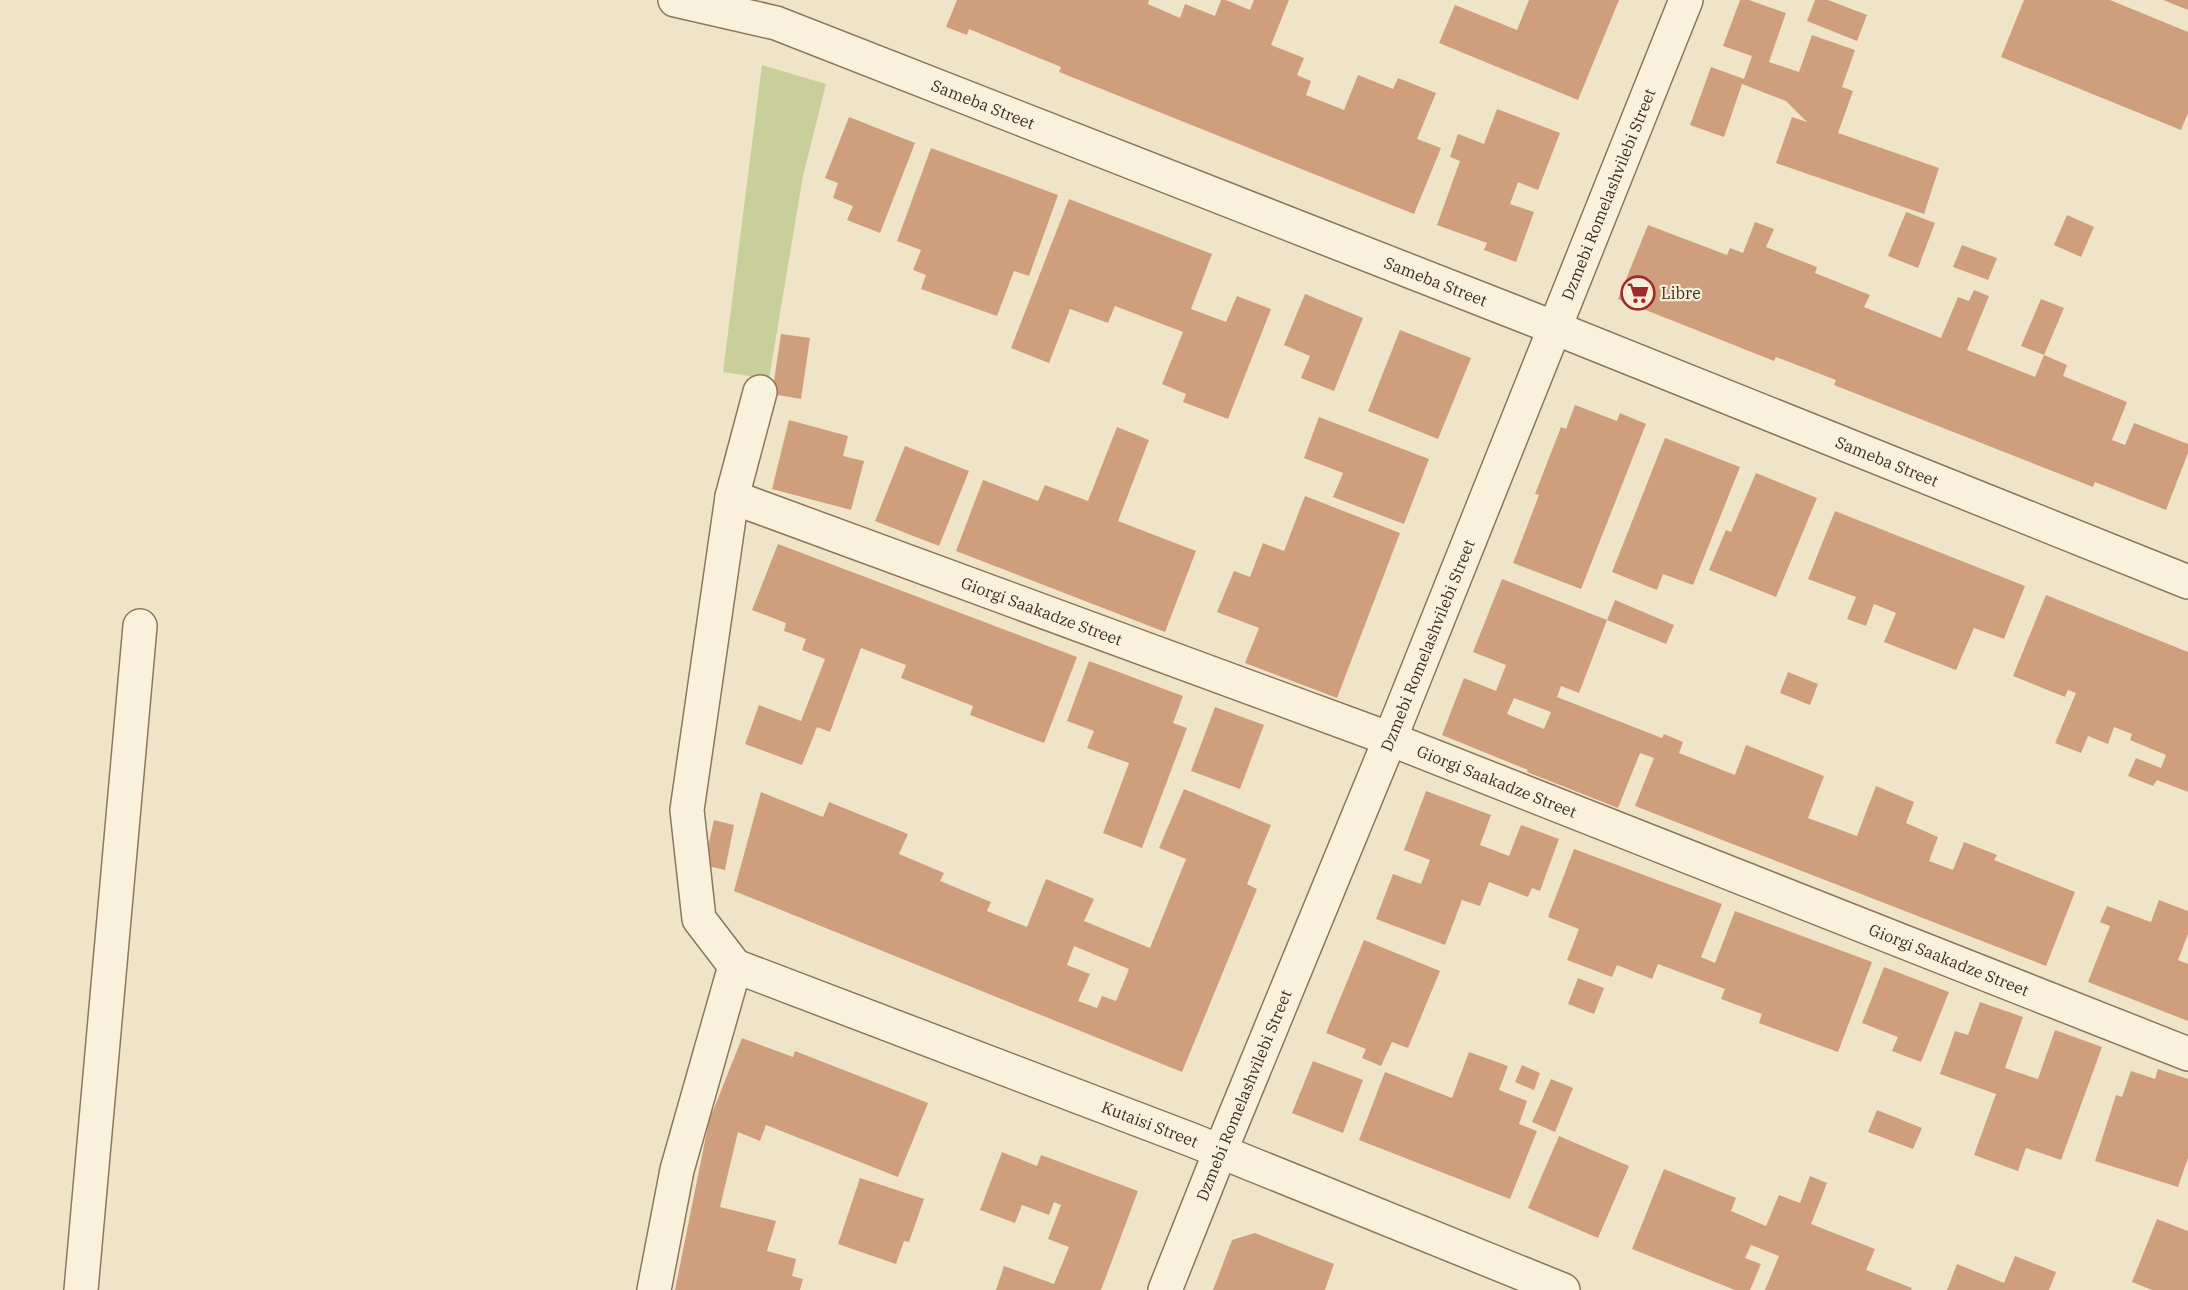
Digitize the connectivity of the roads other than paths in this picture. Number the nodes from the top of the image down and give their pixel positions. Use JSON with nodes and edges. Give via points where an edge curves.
{"nodes":[{"id":1,"x":675,"y":0,"type":"edge"},
{"id":2,"x":1686,"y":0,"type":"edge"},
{"id":3,"x":782,"y":11,"type":"edge"},
{"id":4,"x":1555,"y":328,"type":"junction"},
{"id":5,"x":760,"y":392,"type":"dead end"},
{"id":6,"x":732,"y":496,"type":"junction"},
{"id":7,"x":2188,"y":582,"type":"edge"},
{"id":8,"x":140,"y":626,"type":"dead end"},
{"id":9,"x":1390,"y":739,"type":"junction"},
{"id":10,"x":735,"y":966,"type":"junction"},
{"id":11,"x":2188,"y":1054,"type":"edge"},
{"id":12,"x":1220,"y":1152,"type":"junction"},
{"id":13,"x":81,"y":1290,"type":"edge"},
{"id":14,"x":654,"y":1290,"type":"edge"},
{"id":15,"x":1165,"y":1290,"type":"edge"},
{"id":16,"x":1563,"y":1290,"type":"edge"}],
"edges":[{"from":1,"to":3,"type":"street","name":"Sameba Street"},
{"from":2,"to":4,"type":"street","name":"Dzmebi Romelashvilebi Street"},
{"from":3,"to":4,"type":"street","name":"Sameba Street"},
{"from":4,"to":7,"type":"street","name":"Sameba Street"},
{"from":4,"to":9,"type":"street","name":"Dzmebi Romelashvilebi Street"},
{"from":5,"to":6,"type":"street"},
{"from":6,"to":9,"type":"street","name":"Giorgi Saakadze Street"},
{"from":6,"to":10,"type":"street","via":[[687,810],[699,919]]},
{"from":8,"to":13,"type":"street"},
{"from":9,"to":11,"type":"street","name":"Giorgi Saakadze Street"},
{"from":9,"to":12,"type":"street","name":"Dzmebi Romelashvilebi Street"},
{"from":10,"to":12,"type":"street","name":"Kutaisi Street"},
{"from":10,"to":14,"type":"street","via":[[677,1170]]},
{"from":12,"to":15,"type":"street","name":"Dzmebi Romelashvilebi Street"},
{"from":12,"to":16,"type":"street","name":"Kutaisi Street"}]}
